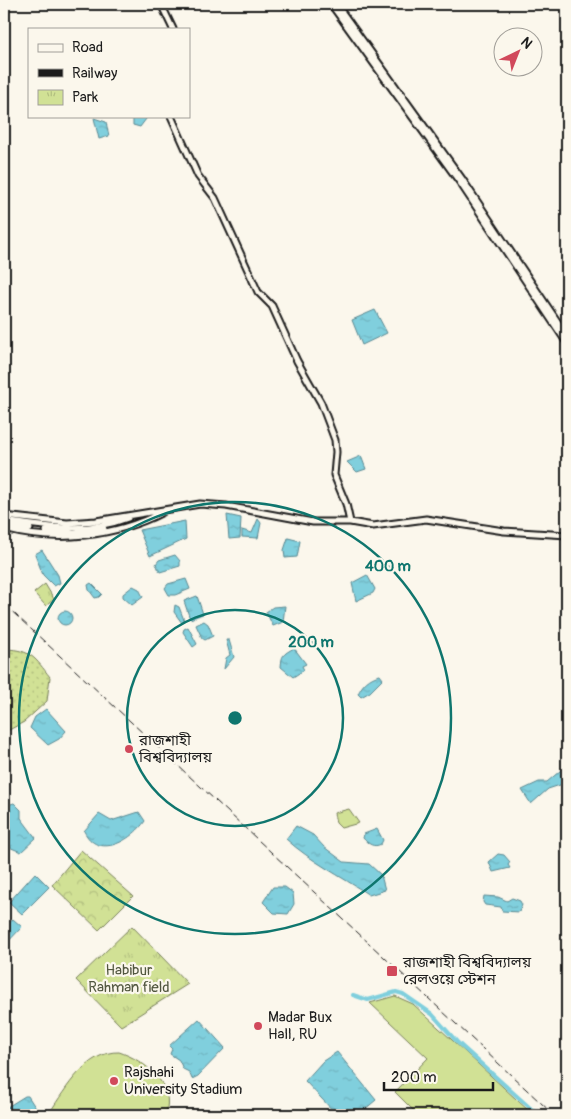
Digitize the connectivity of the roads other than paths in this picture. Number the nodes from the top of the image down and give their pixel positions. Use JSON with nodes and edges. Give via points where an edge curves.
{"nodes":[{"id":1,"x":161,"y":4,"type":"edge"},
{"id":2,"x":331,"y":4,"type":"edge"},
{"id":3,"x":336,"y":4,"type":"edge"},
{"id":4,"x":173,"y":28,"type":"edge"},
{"id":5,"x":172,"y":118,"type":"edge"},
{"id":6,"x":567,"y":336,"type":"edge"},
{"id":7,"x":567,"y":343,"type":"edge"},
{"id":8,"x":168,"y":510,"type":"junction"},
{"id":9,"x":136,"y":515,"type":"junction"},
{"id":10,"x":4,"y":516,"type":"edge"},
{"id":11,"x":4,"y":522,"type":"edge"},
{"id":12,"x":122,"y":522,"type":"junction"},
{"id":13,"x":136,"y":522,"type":"junction"},
{"id":14,"x":350,"y":522,"type":"junction"},
{"id":15,"x":4,"y":527,"type":"edge"},
{"id":16,"x":567,"y":535,"type":"edge"}],
"edges":[{"from":1,"to":4,"type":"main road"},
{"from":2,"to":7,"type":"main road","via":[[459,181]]},
{"from":3,"to":6,"type":"main road","via":[[462,179]]},
{"from":5,"to":14,"type":"main road","via":[[198,176],[215,198],[258,292],[272,306],[297,361],[321,402],[335,440],[334,475]]},
{"from":8,"to":9,"type":"main road"},
{"from":8,"to":13,"type":"main road"},
{"from":8,"to":14,"type":"main road","via":[[200,504],[313,522]]},
{"from":9,"to":10,"type":"main road","via":[[67,523]]},
{"from":9,"to":12,"type":"main road"},
{"from":11,"to":12,"type":"main road","via":[[74,528]]},
{"from":12,"to":13,"type":"main road"},
{"from":12,"to":15,"type":"main road","via":[[99,531],[74,533]]},
{"from":13,"to":15,"type":"main road","via":[[97,535],[72,537]]},
{"from":14,"to":16,"type":"main road","via":[[374,526],[426,518],[504,532]]}]}
